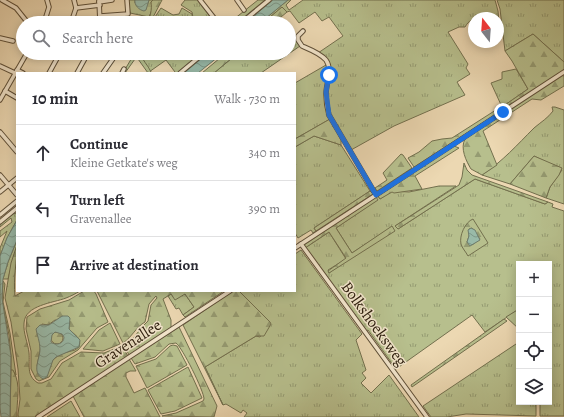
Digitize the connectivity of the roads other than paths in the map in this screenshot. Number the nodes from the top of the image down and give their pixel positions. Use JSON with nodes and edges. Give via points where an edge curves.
{"nodes":[{"id":1,"x":2,"y":0,"type":"edge"},
{"id":2,"x":47,"y":0,"type":"edge"},
{"id":3,"x":74,"y":0,"type":"edge"},
{"id":4,"x":112,"y":0,"type":"edge"},
{"id":5,"x":127,"y":0,"type":"edge"},
{"id":6,"x":200,"y":0,"type":"edge"},
{"id":7,"x":237,"y":0,"type":"edge"},
{"id":8,"x":269,"y":0,"type":"edge"},
{"id":9,"x":99,"y":2,"type":"edge"},
{"id":10,"x":76,"y":8,"type":"junction"},
{"id":11,"x":244,"y":10,"type":"dead end"},
{"id":12,"x":22,"y":16,"type":"edge"},
{"id":13,"x":47,"y":16,"type":"edge"},
{"id":14,"x":73,"y":16,"type":"edge"},
{"id":15,"x":100,"y":16,"type":"joint"},
{"id":16,"x":213,"y":16,"type":"edge"},
{"id":17,"x":250,"y":16,"type":"edge"},
{"id":18,"x":303,"y":31,"type":"dead end"},
{"id":19,"x":0,"y":38,"type":"edge"},
{"id":20,"x":13,"y":41,"type":"dead end"},
{"id":21,"x":23,"y":60,"type":"edge"},
{"id":22,"x":56,"y":60,"type":"edge"},
{"id":23,"x":84,"y":60,"type":"edge"},
{"id":24,"x":112,"y":60,"type":"edge"},
{"id":25,"x":196,"y":60,"type":"edge"},
{"id":26,"x":0,"y":66,"type":"edge"},
{"id":27,"x":124,"y":69,"type":"dead end"},
{"id":28,"x":16,"y":72,"type":"junction"},
{"id":29,"x":50,"y":72,"type":"edge"},
{"id":30,"x":78,"y":72,"type":"edge"},
{"id":31,"x":104,"y":72,"type":"edge"},
{"id":32,"x":122,"y":72,"type":"edge"},
{"id":33,"x":181,"y":72,"type":"edge"},
{"id":34,"x":564,"y":72,"type":"edge"},
{"id":35,"x":5,"y":91,"type":"junction"},
{"id":36,"x":16,"y":97,"type":"edge"},
{"id":37,"x":0,"y":100,"type":"edge"},
{"id":38,"x":0,"y":132,"type":"edge"},
{"id":39,"x":16,"y":151,"type":"edge"},
{"id":40,"x":0,"y":175,"type":"edge"},
{"id":41,"x":16,"y":179,"type":"edge"},
{"id":42,"x":9,"y":186,"type":"junction"},
{"id":43,"x":0,"y":192,"type":"edge"},
{"id":44,"x":16,"y":194,"type":"edge"},
{"id":45,"x":376,"y":195,"type":"junction"},
{"id":46,"x":16,"y":202,"type":"edge"},
{"id":47,"x":16,"y":209,"type":"edge"},
{"id":48,"x":0,"y":215,"type":"edge"},
{"id":49,"x":0,"y":222,"type":"edge"},
{"id":50,"x":301,"y":244,"type":"junction"},
{"id":51,"x":296,"y":247,"type":"edge"},
{"id":52,"x":228,"y":292,"type":"edge"},
{"id":53,"x":38,"y":417,"type":"edge"},
{"id":54,"x":427,"y":417,"type":"edge"}],
"edges":[{"from":1,"to":12,"type":"street","via":[[16,8]]},
{"from":2,"to":13,"type":"street"},
{"from":3,"to":10,"type":"street"},
{"from":4,"to":9,"type":"street"},
{"from":5,"to":15,"type":"street","via":[[129,14]]},
{"from":6,"to":16,"type":"street"},
{"from":7,"to":11,"type":"street"},
{"from":8,"to":17,"type":"street"},
{"from":9,"to":10,"type":"street"},
{"from":9,"to":15,"type":"street"},
{"from":10,"to":14,"type":"street"},
{"from":18,"to":45,"type":"street","via":[[298,36],[302,46],[323,58],[328,66],[326,100],[329,115]]},
{"from":19,"to":20,"type":"street"},
{"from":21,"to":28,"type":"street"},
{"from":22,"to":29,"type":"street"},
{"from":23,"to":30,"type":"street"},
{"from":24,"to":31,"type":"street"},
{"from":25,"to":33,"type":"street"},
{"from":26,"to":28,"type":"street"},
{"from":27,"to":32,"type":"street"},
{"from":28,"to":35,"type":"street"},
{"from":34,"to":45,"type":"street"},
{"from":35,"to":36,"type":"street"},
{"from":35,"to":37,"type":"street"},
{"from":38,"to":39,"type":"street"},
{"from":40,"to":42,"type":"street"},
{"from":41,"to":42,"type":"street"},
{"from":42,"to":43,"type":"street"},
{"from":42,"to":44,"type":"street"},
{"from":45,"to":50,"type":"street"},
{"from":46,"to":48,"type":"street"},
{"from":47,"to":49,"type":"street"},
{"from":50,"to":51,"type":"street"},
{"from":50,"to":54,"type":"street","name":"Bolkshoeksweg"},
{"from":52,"to":53,"type":"street","name":"Gravenallee"}]}
